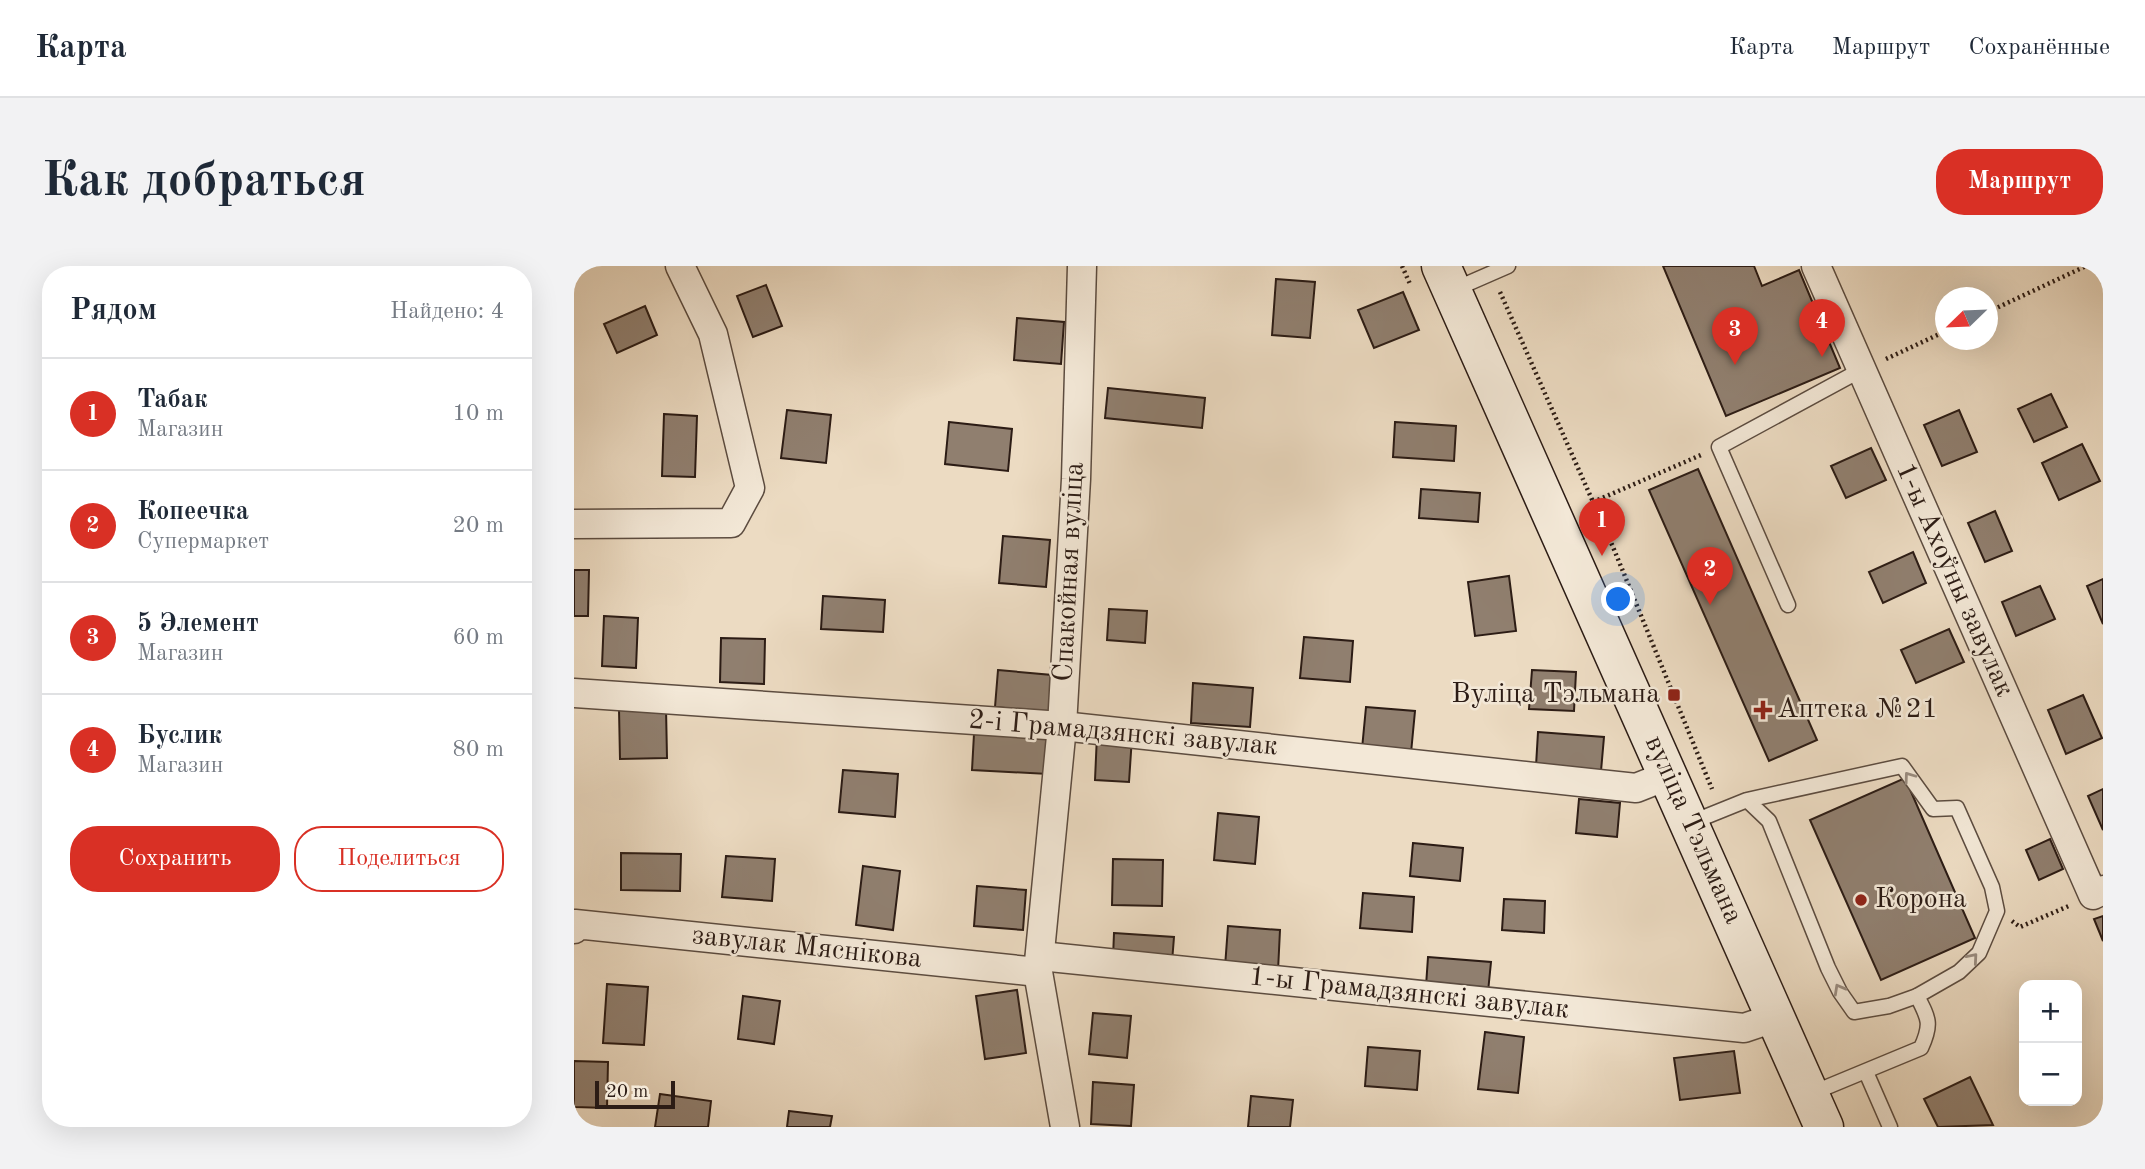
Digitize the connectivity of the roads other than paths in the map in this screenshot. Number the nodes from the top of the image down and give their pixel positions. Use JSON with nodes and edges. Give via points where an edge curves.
{"nodes":[{"id":1,"x":680,"y":266,"type":"edge"},
{"id":2,"x":1082,"y":266,"type":"edge"},
{"id":3,"x":1508,"y":266,"type":"edge"},
{"id":4,"x":1816,"y":266,"type":"edge"},
{"id":5,"x":1447,"y":278,"type":"edge"},
{"id":6,"x":1861,"y":370,"type":"junction"},
{"id":7,"x":574,"y":524,"type":"edge"},
{"id":8,"x":1788,"y":605,"type":"dead end"},
{"id":9,"x":574,"y":693,"type":"edge"},
{"id":10,"x":1062,"y":726,"type":"junction"},
{"id":11,"x":1669,"y":775,"type":"junction"},
{"id":12,"x":1747,"y":800,"type":"junction"},
{"id":13,"x":1705,"y":817,"type":"junction"},
{"id":14,"x":2098,"y":892,"type":"edge"},
{"id":15,"x":574,"y":920,"type":"edge"},
{"id":16,"x":1039,"y":964,"type":"junction"},
{"id":17,"x":1917,"y":996,"type":"junction"},
{"id":18,"x":1777,"y":1017,"type":"junction"},
{"id":19,"x":1866,"y":1072,"type":"junction"},
{"id":20,"x":1817,"y":1111,"type":"edge"},
{"id":21,"x":1065,"y":1127,"type":"edge"},
{"id":22,"x":1890,"y":1127,"type":"edge"}],
"edges":[{"from":1,"to":7,"type":"street","via":[[713,334],[750,488],[731,523]]},
{"from":2,"to":10,"type":"street","name":"Спакойная вуліца"},
{"from":3,"to":5,"type":"lane","via":[[1492,273]]},
{"from":4,"to":6,"type":"street","name":"1-ы Ахоўны завулак"},
{"from":5,"to":11,"type":"main road","name":"вуліца Тэльмана"},
{"from":6,"to":8,"type":"lane","via":[[1719,447]]},
{"from":6,"to":14,"type":"street","name":"1-ы Ахоўны завулак"},
{"from":9,"to":10,"type":"street","name":"2-і Грамадзянскі завулак"},
{"from":10,"to":11,"type":"street","name":"2-і Грамадзянскі завулак","via":[[1636,788]]},
{"from":10,"to":16,"type":"street","name":"Спакойная вуліца"},
{"from":11,"to":13,"type":"main road","name":"вуліца Тэльмана"},
{"from":12,"to":13,"type":"lane"},
{"from":17,"to":12,"type":"lane","one_way":true,"via":[[1854,1012],[1828,968],[1769,821]]},
{"from":17,"to":12,"type":"lane","one_way":true,"via":[[1959,972],[1979,953],[1997,911],[1992,887],[1957,808],[1933,809],[1902,766]]},
{"from":13,"to":18,"type":"main road","name":"вуліца Тэльмана"},
{"from":15,"to":16,"type":"street","name":"завулак Мяснікова"},
{"from":16,"to":18,"type":"street","name":"1-ы Грамадзянскі завулак","via":[[1744,1028]]},
{"from":16,"to":21,"type":"street","name":"Спакойная вуліца"},
{"from":17,"to":19,"type":"lane","via":[[1929,1031],[1921,1048]]},
{"from":18,"to":20,"type":"main road","name":"вуліца Тэльмана"},
{"from":19,"to":20,"type":"lane"},
{"from":19,"to":22,"type":"lane"}]}
